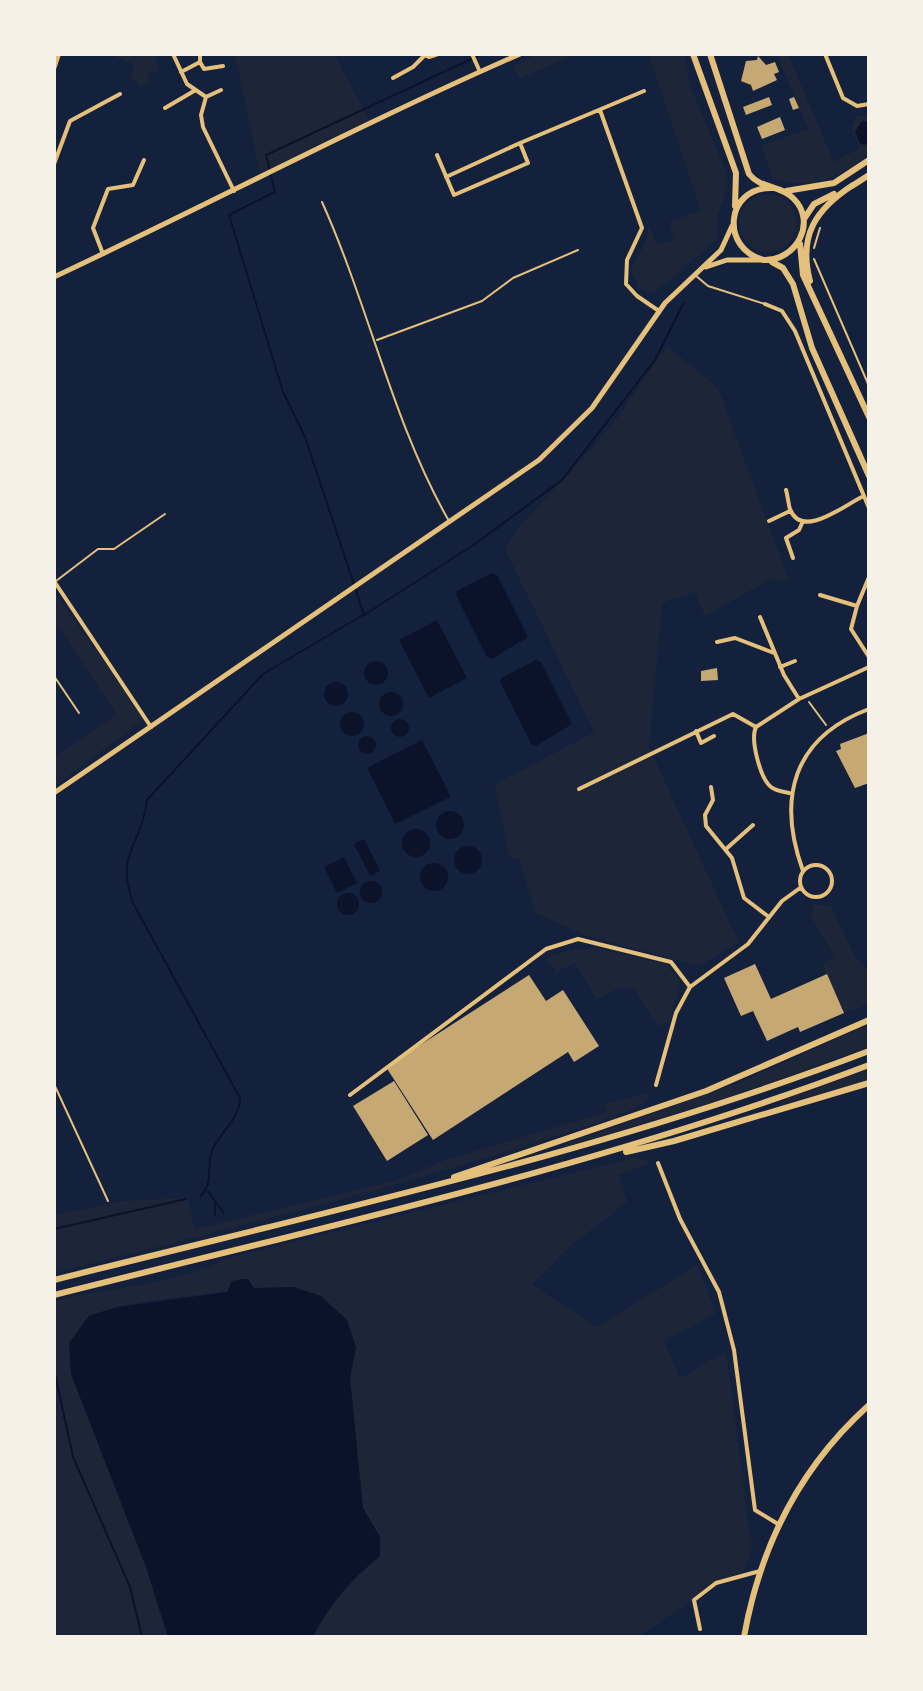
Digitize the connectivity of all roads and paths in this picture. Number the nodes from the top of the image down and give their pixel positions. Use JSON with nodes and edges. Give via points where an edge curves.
{"nodes":[{"id":1,"x":59,"y":54,"type":"edge"},
{"id":2,"x":173,"y":54,"type":"edge"},
{"id":3,"x":200,"y":54,"type":"edge"},
{"id":4,"x":438,"y":54,"type":"edge"},
{"id":5,"x":472,"y":54,"type":"edge"},
{"id":6,"x":520,"y":54,"type":"edge"},
{"id":7,"x":693,"y":54,"type":"edge"},
{"id":8,"x":710,"y":54,"type":"edge"},
{"id":9,"x":825,"y":54,"type":"edge"},
{"id":10,"x":423,"y":55,"type":"edge"},
{"id":11,"x":200,"y":62,"type":"junction"},
{"id":12,"x":223,"y":66,"type":"dead end"},
{"id":13,"x":54,"y":69,"type":"edge"},
{"id":14,"x":181,"y":72,"type":"junction"},
{"id":15,"x":480,"y":72,"type":"junction"},
{"id":16,"x":393,"y":78,"type":"dead end"},
{"id":17,"x":221,"y":90,"type":"dead end"},
{"id":18,"x":194,"y":91,"type":"junction"},
{"id":19,"x":644,"y":91,"type":"dead end"},
{"id":20,"x":120,"y":94,"type":"dead end"},
{"id":21,"x":206,"y":97,"type":"junction"},
{"id":22,"x":869,"y":104,"type":"edge"},
{"id":23,"x":165,"y":108,"type":"dead end"},
{"id":24,"x":600,"y":110,"type":"junction"},
{"id":25,"x":520,"y":143,"type":"junction"},
{"id":26,"x":437,"y":155,"type":"dead end"},
{"id":27,"x":144,"y":160,"type":"dead end"},
{"id":28,"x":869,"y":160,"type":"edge"},
{"id":29,"x":54,"y":164,"type":"edge"},
{"id":30,"x":869,"y":175,"type":"edge"},
{"id":31,"x":446,"y":177,"type":"junction"},
{"id":32,"x":853,"y":185,"type":"junction"},
{"id":33,"x":772,"y":188,"type":"junction"},
{"id":34,"x":234,"y":191,"type":"junction"},
{"id":35,"x":783,"y":191,"type":"junction"},
{"id":36,"x":322,"y":202,"type":"dead end"},
{"id":37,"x":733,"y":213,"type":"junction"},
{"id":38,"x":822,"y":220,"type":"dead end"},
{"id":39,"x":804,"y":223,"type":"junction"},
{"id":40,"x":732,"y":225,"type":"junction"},
{"id":41,"x":802,"y":235,"type":"junction"},
{"id":42,"x":578,"y":250,"type":"dead end"},
{"id":43,"x":103,"y":254,"type":"junction"},
{"id":44,"x":764,"y":260,"type":"junction"},
{"id":45,"x":695,"y":274,"type":"junction"},
{"id":46,"x":54,"y":277,"type":"edge"},
{"id":47,"x":814,"y":296,"type":"junction"},
{"id":48,"x":765,"y":304,"type":"joint"},
{"id":49,"x":659,"y":311,"type":"junction"},
{"id":50,"x":376,"y":341,"type":"junction"},
{"id":51,"x":869,"y":386,"type":"edge"},
{"id":52,"x":869,"y":417,"type":"edge"},
{"id":53,"x":869,"y":476,"type":"edge"},
{"id":54,"x":786,"y":490,"type":"dead end"},
{"id":55,"x":864,"y":496,"type":"junction"},
{"id":56,"x":869,"y":508,"type":"edge"},
{"id":57,"x":790,"y":511,"type":"junction"},
{"id":58,"x":165,"y":514,"type":"dead end"},
{"id":59,"x":769,"y":521,"type":"dead end"},
{"id":60,"x":803,"y":521,"type":"junction"},
{"id":61,"x":449,"y":522,"type":"junction"},
{"id":62,"x":793,"y":558,"type":"dead end"},
{"id":63,"x":869,"y":577,"type":"edge"},
{"id":64,"x":54,"y":582,"type":"edge"},
{"id":65,"x":820,"y":595,"type":"dead end"},
{"id":66,"x":857,"y":606,"type":"junction"},
{"id":67,"x":760,"y":617,"type":"dead end"},
{"id":68,"x":717,"y":642,"type":"dead end"},
{"id":69,"x":774,"y":653,"type":"junction"},
{"id":70,"x":869,"y":657,"type":"edge"},
{"id":71,"x":795,"y":661,"type":"dead end"},
{"id":72,"x":780,"y":667,"type":"junction"},
{"id":73,"x":869,"y":667,"type":"edge"},
{"id":74,"x":54,"y":676,"type":"edge"},
{"id":75,"x":807,"y":696,"type":"junction"},
{"id":76,"x":799,"y":699,"type":"junction"},
{"id":77,"x":869,"y":709,"type":"edge"},
{"id":78,"x":79,"y":713,"type":"dead end"},
{"id":79,"x":151,"y":727,"type":"junction"},
{"id":80,"x":756,"y":727,"type":"junction"},
{"id":81,"x":830,"y":730,"type":"junction"},
{"id":82,"x":696,"y":731,"type":"junction"},
{"id":83,"x":714,"y":736,"type":"dead end"},
{"id":84,"x":711,"y":787,"type":"dead end"},
{"id":85,"x":579,"y":789,"type":"dead end"},
{"id":86,"x":54,"y":793,"type":"edge"},
{"id":87,"x":789,"y":793,"type":"junction"},
{"id":88,"x":753,"y":825,"type":"dead end"},
{"id":89,"x":726,"y":849,"type":"junction"},
{"id":90,"x":803,"y":871,"type":"junction"},
{"id":91,"x":800,"y":888,"type":"junction"},
{"id":92,"x":769,"y":917,"type":"junction"},
{"id":93,"x":690,"y":987,"type":"junction"},
{"id":94,"x":869,"y":1020,"type":"edge"},
{"id":95,"x":869,"y":1051,"type":"edge"},
{"id":96,"x":869,"y":1065,"type":"edge"},
{"id":97,"x":869,"y":1083,"type":"edge"},
{"id":98,"x":54,"y":1084,"type":"edge"},
{"id":99,"x":656,"y":1085,"type":"dead end"},
{"id":100,"x":350,"y":1095,"type":"dead end"},
{"id":101,"x":584,"y":1161,"type":"junction"},
{"id":102,"x":658,"y":1163,"type":"dead end"},
{"id":103,"x":401,"y":1194,"type":"junction"},
{"id":104,"x":108,"y":1201,"type":"dead end"},
{"id":105,"x":54,"y":1280,"type":"edge"},
{"id":106,"x":54,"y":1295,"type":"edge"},
{"id":107,"x":869,"y":1405,"type":"edge"},
{"id":108,"x":778,"y":1524,"type":"junction"},
{"id":109,"x":760,"y":1571,"type":"junction"},
{"id":110,"x":700,"y":1629,"type":"dead end"},
{"id":111,"x":744,"y":1637,"type":"edge"}],
"edges":[{"from":1,"to":13,"type":"street"},
{"from":2,"to":14,"type":"street"},
{"from":3,"to":11,"type":"street"},
{"from":4,"to":10,"type":"street"},
{"from":5,"to":15,"type":"street"},
{"from":6,"to":15,"type":"street"},
{"from":7,"to":37,"type":"main road","via":[[736,173]]},
{"from":8,"to":33,"type":"main road","via":[[747,170]]},
{"from":9,"to":22,"type":"street","via":[[843,98],[857,106]]},
{"from":10,"to":16,"type":"street"},
{"from":11,"to":12,"type":"street","via":[[204,69]]},
{"from":11,"to":14,"type":"street"},
{"from":14,"to":18,"type":"street"},
{"from":15,"to":34,"type":"street"},
{"from":17,"to":21,"type":"street"},
{"from":18,"to":21,"type":"street"},
{"from":18,"to":23,"type":"street"},
{"from":19,"to":24,"type":"street"},
{"from":20,"to":29,"type":"street","via":[[70,121]]},
{"from":21,"to":34,"type":"street","via":[[203,127]]},
{"from":24,"to":25,"type":"street"},
{"from":24,"to":49,"type":"street","via":[[642,228],[627,260],[626,284]]},
{"from":25,"to":31,"type":"street"},
{"from":25,"to":31,"type":"street","via":[[528,163],[454,195]]},
{"from":26,"to":31,"type":"street"},
{"from":27,"to":43,"type":"street","via":[[133,185],[108,189],[93,228]]},
{"from":28,"to":35,"type":"main road","via":[[834,183]]},
{"from":30,"to":32,"type":"main road"},
{"from":32,"to":39,"type":"main road","via":[[814,204]]},
{"from":32,"to":47,"type":"main road","via":[[815,217],[806,257]]},
{"from":33,"to":35,"type":"main road"},
{"from":33,"to":37,"type":"main road","via":[[746,196]]},
{"from":34,"to":43,"type":"street"},
{"from":35,"to":39,"type":"main road","via":[[800,208]]},
{"from":36,"to":50,"type":"lane"},
{"from":37,"to":40,"type":"main road"},
{"from":38,"to":51,"type":"path","via":[[813,252],[817,272]]},
{"from":39,"to":41,"type":"main road"},
{"from":40,"to":44,"type":"main road","via":[[746,251]]},
{"from":40,"to":45,"type":"street","via":[[725,245]]},
{"from":41,"to":44,"type":"main road","via":[[784,256]]},
{"from":41,"to":47,"type":"main road","via":[[800,266]]},
{"from":42,"to":50,"type":"lane","via":[[513,278],[482,301]]},
{"from":43,"to":46,"type":"street"},
{"from":44,"to":45,"type":"street","via":[[721,261]]},
{"from":44,"to":53,"type":"main road","via":[[780,266],[790,278],[812,348]]},
{"from":45,"to":48,"type":"lane","via":[[708,286]]},
{"from":45,"to":49,"type":"street"},
{"from":47,"to":52,"type":"main road"},
{"from":48,"to":55,"type":"street","via":[[782,311],[795,331]]},
{"from":49,"to":61,"type":"street","via":[[617,376],[557,444]]},
{"from":50,"to":61,"type":"lane","via":[[428,482]]},
{"from":54,"to":57,"type":"street"},
{"from":55,"to":56,"type":"street"},
{"from":55,"to":60,"type":"street","via":[[823,518]]},
{"from":57,"to":59,"type":"street"},
{"from":57,"to":60,"type":"street"},
{"from":58,"to":64,"type":"lane","via":[[114,549],[98,549]]},
{"from":60,"to":62,"type":"street","via":[[786,538]]},
{"from":61,"to":79,"type":"street"},
{"from":63,"to":66,"type":"street"},
{"from":64,"to":79,"type":"street"},
{"from":65,"to":66,"type":"street"},
{"from":66,"to":70,"type":"street","via":[[851,629]]},
{"from":67,"to":69,"type":"street"},
{"from":68,"to":69,"type":"street","via":[[735,638]]},
{"from":69,"to":72,"type":"street"},
{"from":71,"to":72,"type":"street"},
{"from":72,"to":76,"type":"street"},
{"from":73,"to":75,"type":"street"},
{"from":74,"to":78,"type":"lane"},
{"from":75,"to":76,"type":"street"},
{"from":75,"to":81,"type":"path"},
{"from":76,"to":80,"type":"street"},
{"from":77,"to":81,"type":"street"},
{"from":79,"to":86,"type":"street"},
{"from":80,"to":82,"type":"street","via":[[733,714]]},
{"from":80,"to":87,"type":"street","via":[[753,741],[766,781]]},
{"from":81,"to":87,"type":"street","via":[[804,758]]},
{"from":82,"to":83,"type":"street","via":[[701,743]]},
{"from":82,"to":85,"type":"street"},
{"from":84,"to":89,"type":"street","via":[[713,800],[704,820]]},
{"from":87,"to":90,"type":"street","via":[[792,842]]},
{"from":88,"to":89,"type":"street"},
{"from":89,"to":92,"type":"street","via":[[744,898]]},
{"from":90,"to":91,"type":"street"},
{"from":90,"to":91,"type":"street","via":[[823,866],[832,884],[816,898]]},
{"from":91,"to":92,"type":"street"},
{"from":92,"to":93,"type":"street","via":[[748,944]]},
{"from":93,"to":99,"type":"street","via":[[676,1013]]},
{"from":93,"to":100,"type":"street","via":[[671,962],[578,939],[546,949]]},
{"from":94,"to":103,"type":"main road","via":[[706,1091]]},
{"from":95,"to":103,"type":"main road","via":[[665,1122]]},
{"from":96,"to":101,"type":"main road"},
{"from":97,"to":101,"type":"main road","via":[[674,1141]]},
{"from":98,"to":104,"type":"lane"},
{"from":101,"to":106,"type":"main road"},
{"from":102,"to":108,"type":"street","via":[[680,1219],[719,1292],[734,1350],[755,1510]]},
{"from":103,"to":105,"type":"main road"},
{"from":107,"to":108,"type":"main road","via":[[827,1448]]},
{"from":108,"to":109,"type":"main road"},
{"from":109,"to":110,"type":"street","via":[[710,1586],[694,1600]]},
{"from":109,"to":111,"type":"main road"}]}
